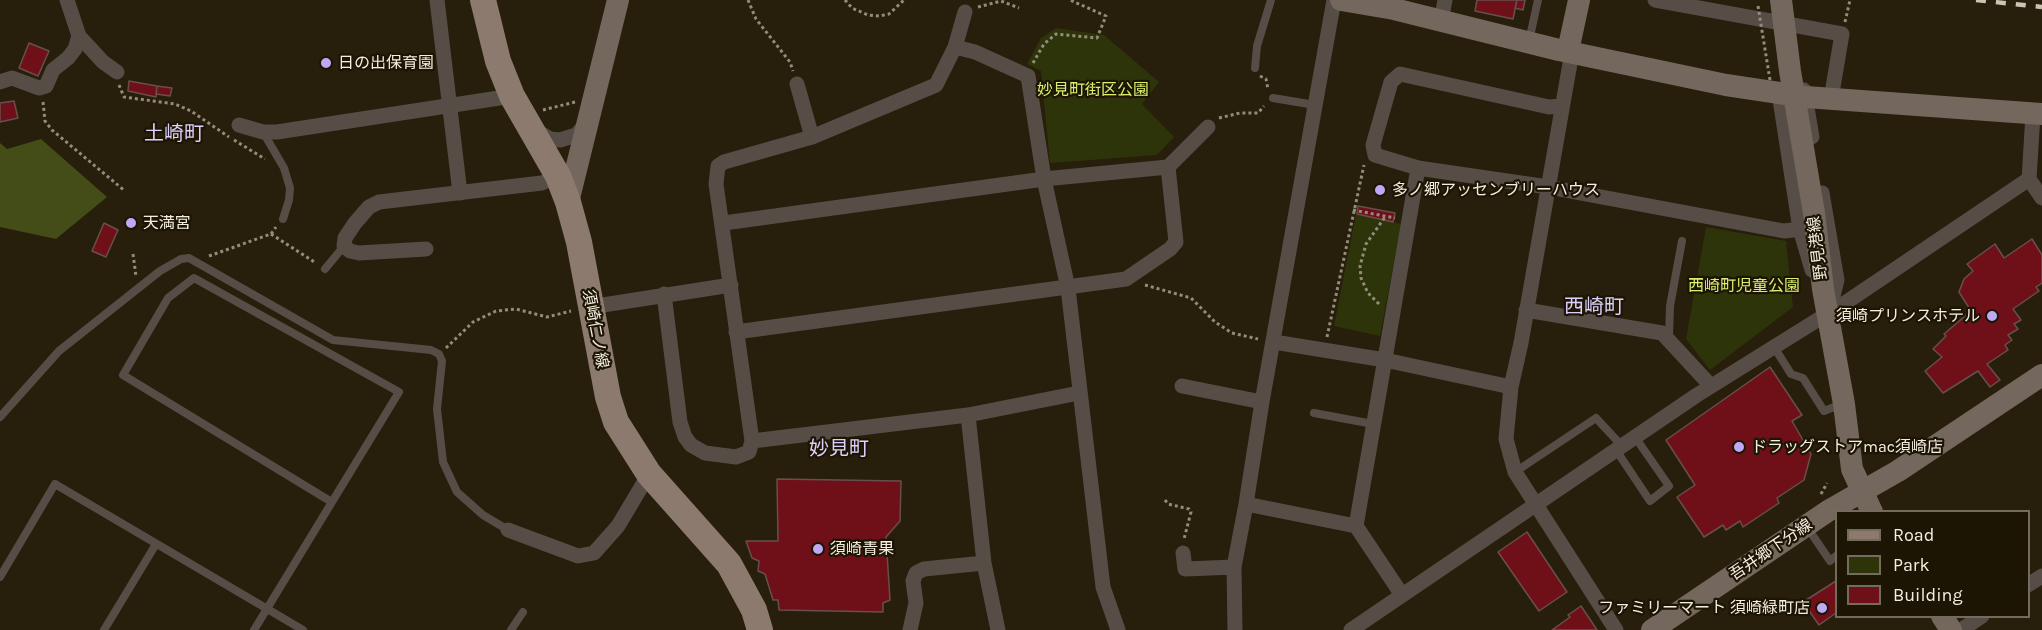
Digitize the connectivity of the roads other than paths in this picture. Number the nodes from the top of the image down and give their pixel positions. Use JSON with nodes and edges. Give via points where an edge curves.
{"nodes":[{"id":1,"x":67,"y":0,"type":"edge"},
{"id":2,"x":437,"y":0,"type":"edge"},
{"id":3,"x":483,"y":0,"type":"edge"},
{"id":4,"x":618,"y":0,"type":"edge"},
{"id":5,"x":1271,"y":0,"type":"edge"},
{"id":6,"x":1334,"y":0,"type":"edge"},
{"id":7,"x":1341,"y":0,"type":"edge"},
{"id":8,"x":1445,"y":0,"type":"edge"},
{"id":9,"x":1538,"y":0,"type":"edge"},
{"id":10,"x":1579,"y":0,"type":"edge"},
{"id":11,"x":1655,"y":0,"type":"edge"},
{"id":12,"x":1781,"y":0,"type":"edge"},
{"id":13,"x":1792,"y":0,"type":"edge"},
{"id":14,"x":965,"y":12,"type":"road end"},
{"id":15,"x":1441,"y":22,"type":"junction"},
{"id":16,"x":1794,"y":25,"type":"junction"},
{"id":17,"x":79,"y":36,"type":"junction"},
{"id":18,"x":1529,"y":42,"type":"junction"},
{"id":19,"x":955,"y":47,"type":"junction"},
{"id":20,"x":1570,"y":52,"type":"junction"},
{"id":21,"x":1255,"y":68,"type":"road end"},
{"id":22,"x":117,"y":72,"type":"road end"},
{"id":23,"x":0,"y":82,"type":"edge"},
{"id":24,"x":797,"y":84,"type":"road end"},
{"id":25,"x":1775,"y":87,"type":"junction"},
{"id":26,"x":513,"y":96,"type":"junction"},
{"id":27,"x":1806,"y":97,"type":"junction"},
{"id":28,"x":1269,"y":99,"type":"road end"},
{"id":29,"x":1834,"y":100,"type":"junction"},
{"id":30,"x":1315,"y":105,"type":"junction"},
{"id":31,"x":1562,"y":106,"type":"junction"},
{"id":32,"x":450,"y":108,"type":"junction"},
{"id":33,"x":2038,"y":114,"type":"edge"},
{"id":34,"x":531,"y":120,"type":"junction"},
{"id":35,"x":587,"y":123,"type":"junction"},
{"id":36,"x":239,"y":125,"type":"dead end"},
{"id":37,"x":1208,"y":127,"type":"road end"},
{"id":38,"x":263,"y":132,"type":"junction"},
{"id":39,"x":812,"y":137,"type":"junction"},
{"id":40,"x":1168,"y":167,"type":"junction"},
{"id":41,"x":1418,"y":168,"type":"junction"},
{"id":42,"x":558,"y":176,"type":"junction"},
{"id":43,"x":1044,"y":179,"type":"junction"},
{"id":44,"x":2029,"y":179,"type":"junction"},
{"id":45,"x":1548,"y":187,"type":"junction"},
{"id":46,"x":460,"y":193,"type":"junction"},
{"id":47,"x":2042,"y":198,"type":"edge"},
{"id":48,"x":568,"y":202,"type":"junction"},
{"id":49,"x":283,"y":219,"type":"road end"},
{"id":50,"x":1807,"y":221,"type":"junction"},
{"id":51,"x":724,"y":223,"type":"junction"},
{"id":52,"x":1682,"y":241,"type":"dead end"},
{"id":53,"x":344,"y":246,"type":"junction"},
{"id":54,"x":426,"y":249,"type":"dead end"},
{"id":55,"x":325,"y":269,"type":"road end"},
{"id":56,"x":731,"y":285,"type":"junction"},
{"id":57,"x":1068,"y":288,"type":"junction"},
{"id":58,"x":664,"y":294,"type":"junction"},
{"id":59,"x":580,"y":304,"type":"junction"},
{"id":60,"x":1527,"y":310,"type":"junction"},
{"id":61,"x":1829,"y":311,"type":"junction"},
{"id":62,"x":736,"y":332,"type":"junction"},
{"id":63,"x":1669,"y":338,"type":"junction"},
{"id":64,"x":1274,"y":342,"type":"junction"},
{"id":65,"x":1774,"y":346,"type":"junction"},
{"id":66,"x":1385,"y":360,"type":"junction"},
{"id":67,"x":2042,"y":375,"type":"edge"},
{"id":68,"x":1182,"y":386,"type":"dead end"},
{"id":69,"x":1711,"y":386,"type":"junction"},
{"id":70,"x":1511,"y":387,"type":"junction"},
{"id":71,"x":1079,"y":393,"type":"junction"},
{"id":72,"x":1262,"y":402,"type":"junction"},
{"id":73,"x":1844,"y":404,"type":"junction"},
{"id":74,"x":1314,"y":413,"type":"dead end"},
{"id":75,"x":968,"y":415,"type":"junction"},
{"id":76,"x":0,"y":417,"type":"edge"},
{"id":77,"x":1372,"y":424,"type":"junction"},
{"id":78,"x":753,"y":441,"type":"junction"},
{"id":79,"x":1624,"y":445,"type":"junction"},
{"id":80,"x":1515,"y":472,"type":"junction"},
{"id":81,"x":649,"y":474,"type":"junction"},
{"id":82,"x":330,"y":501,"type":"junction"},
{"id":83,"x":1867,"y":502,"type":"edge"},
{"id":84,"x":1246,"y":504,"type":"junction"},
{"id":85,"x":1534,"y":504,"type":"junction"},
{"id":86,"x":1847,"y":510,"type":"edge"},
{"id":87,"x":1835,"y":515,"type":"edge"},
{"id":88,"x":1356,"y":526,"type":"junction"},
{"id":89,"x":1806,"y":526,"type":"junction"},
{"id":90,"x":508,"y":530,"type":"joint"},
{"id":91,"x":156,"y":544,"type":"junction"},
{"id":92,"x":1183,"y":553,"type":"road end"},
{"id":93,"x":1835,"y":557,"type":"edge"},
{"id":94,"x":984,"y":563,"type":"junction"},
{"id":95,"x":1233,"y":567,"type":"junction"},
{"id":96,"x":0,"y":576,"type":"edge"},
{"id":97,"x":1402,"y":595,"type":"junction"},
{"id":98,"x":268,"y":607,"type":"junction"},
{"id":99,"x":523,"y":612,"type":"dead end"},
{"id":100,"x":1979,"y":618,"type":"edge"},
{"id":101,"x":104,"y":630,"type":"edge"},
{"id":102,"x":254,"y":630,"type":"edge"},
{"id":103,"x":303,"y":630,"type":"edge"},
{"id":104,"x":511,"y":630,"type":"edge"},
{"id":105,"x":760,"y":630,"type":"edge"},
{"id":106,"x":910,"y":630,"type":"edge"},
{"id":107,"x":998,"y":630,"type":"edge"},
{"id":108,"x":1118,"y":630,"type":"edge"},
{"id":109,"x":1235,"y":630,"type":"edge"},
{"id":110,"x":1351,"y":630,"type":"edge"},
{"id":111,"x":1616,"y":630,"type":"edge"},
{"id":112,"x":1652,"y":630,"type":"edge"},
{"id":113,"x":1961,"y":630,"type":"edge"}],
"edges":[{"from":1,"to":17,"type":"street"},
{"from":2,"to":32,"type":"street"},
{"from":3,"to":26,"type":"main road","name":"須崎仁ノ線","via":[[498,61]]},
{"from":4,"to":35,"type":"main road"},
{"from":5,"to":21,"type":"lane","via":[[1257,46]]},
{"from":6,"to":30,"type":"street"},
{"from":7,"to":15,"type":"main road"},
{"from":8,"to":15,"type":"street"},
{"from":9,"to":18,"type":"lane"},
{"from":10,"to":20,"type":"main road"},
{"from":11,"to":16,"type":"street"},
{"from":12,"to":50,"type":"main road","name":"野見港線","bridge":true},
{"from":13,"to":16,"type":"street"},
{"from":14,"to":19,"type":"street"},
{"from":15,"to":18,"type":"main road"},
{"from":16,"to":27,"type":"street"},
{"from":16,"to":29,"type":"street","via":[[1842,34]]},
{"from":17,"to":22,"type":"street"},
{"from":17,"to":23,"type":"street","via":[[46,86],[41,88],[12,78]]},
{"from":18,"to":20,"type":"main road"},
{"from":19,"to":39,"type":"street","via":[[936,85]]},
{"from":19,"to":43,"type":"street","via":[[1028,76]]},
{"from":20,"to":25,"type":"main road","via":[[1726,86]]},
{"from":20,"to":31,"type":"street"},
{"from":24,"to":39,"type":"street"},
{"from":25,"to":27,"type":"main road"},
{"from":25,"to":50,"type":"street"},
{"from":26,"to":32,"type":"street"},
{"from":26,"to":34,"type":"main road","name":"須崎仁ノ線"},
{"from":27,"to":29,"type":"main road"},
{"from":27,"to":61,"type":"street","via":[[1837,280]]},
{"from":28,"to":30,"type":"lane"},
{"from":29,"to":33,"type":"main road"},
{"from":30,"to":64,"type":"street"},
{"from":31,"to":41,"type":"street","via":[[1549,107],[1400,74],[1391,82],[1373,145],[1375,154]]},
{"from":31,"to":45,"type":"street"},
{"from":32,"to":38,"type":"street"},
{"from":32,"to":46,"type":"street"},
{"from":33,"to":44,"type":"street"},
{"from":34,"to":35,"type":"street","via":[[550,139],[560,140],[576,135]]},
{"from":34,"to":42,"type":"main road","name":"須崎仁ノ線"},
{"from":35,"to":48,"type":"main road"},
{"from":36,"to":38,"type":"street"},
{"from":37,"to":40,"type":"street"},
{"from":38,"to":49,"type":"lane","via":[[284,168],[290,188]]},
{"from":39,"to":51,"type":"street","via":[[718,166]]},
{"from":40,"to":43,"type":"street"},
{"from":40,"to":57,"type":"street","via":[[1176,242],[1126,279]]},
{"from":41,"to":45,"type":"street"},
{"from":41,"to":66,"type":"street"},
{"from":42,"to":46,"type":"street","via":[[542,183]]},
{"from":42,"to":48,"type":"main road","name":"須崎仁ノ線"},
{"from":43,"to":51,"type":"street"},
{"from":43,"to":57,"type":"street"},
{"from":44,"to":47,"type":"street"},
{"from":44,"to":61,"type":"street"},
{"from":45,"to":50,"type":"street","via":[[1784,231]]},
{"from":45,"to":60,"type":"street"},
{"from":46,"to":53,"type":"street","via":[[379,202],[355,223]]},
{"from":48,"to":59,"type":"main road","name":"須崎仁ノ線","via":[[579,242]]},
{"from":50,"to":61,"type":"main road","name":"野見港線"},
{"from":51,"to":56,"type":"street"},
{"from":52,"to":63,"type":"lane","via":[[1670,306]]},
{"from":53,"to":54,"type":"street","via":[[359,252]]},
{"from":53,"to":55,"type":"lane"},
{"from":56,"to":58,"type":"street"},
{"from":56,"to":62,"type":"street"},
{"from":57,"to":62,"type":"street"},
{"from":57,"to":71,"type":"street"},
{"from":58,"to":59,"type":"street"},
{"from":58,"to":78,"type":"street","via":[[685,437],[705,453],[736,457],[745,456]]},
{"from":59,"to":81,"type":"main road","name":"須崎仁ノ線","via":[[616,422]]},
{"from":60,"to":63,"type":"street","via":[[1651,329]]},
{"from":60,"to":70,"type":"street"},
{"from":61,"to":65,"type":"street"},
{"from":61,"to":73,"type":"main road","name":"野見港線"},
{"from":62,"to":78,"type":"street"},
{"from":63,"to":69,"type":"street"},
{"from":64,"to":66,"type":"street"},
{"from":64,"to":72,"type":"street"},
{"from":65,"to":69,"type":"street"},
{"from":65,"to":73,"type":"lane","via":[[1791,374],[1803,378],[1824,411]]},
{"from":66,"to":70,"type":"street"},
{"from":66,"to":77,"type":"street"},
{"from":67,"to":83,"type":"main road","name":"吾井郷下分線"},
{"from":68,"to":72,"type":"street"},
{"from":69,"to":79,"type":"street"},
{"from":70,"to":80,"type":"street","via":[[1506,440]]},
{"from":71,"to":75,"type":"street"},
{"from":71,"to":108,"type":"street","via":[[1103,587]]},
{"from":72,"to":84,"type":"street"},
{"from":73,"to":83,"type":"main road","name":"野見港線","via":[[1852,469]]},
{"from":74,"to":77,"type":"lane"},
{"from":75,"to":78,"type":"street"},
{"from":75,"to":94,"type":"street"},
{"from":76,"to":90,"type":"lane","via":[[59,351],[138,288],[181,259],[196,261],[333,340],[440,354],[437,409],[444,462],[457,492]]},
{"from":77,"to":88,"type":"street"},
{"from":79,"to":79,"type":"lane","via":[[1668,486],[1650,501]]},
{"from":79,"to":80,"type":"lane","via":[[1596,418]]},
{"from":79,"to":85,"type":"street"},
{"from":80,"to":85,"type":"street"},
{"from":81,"to":90,"type":"street","via":[[618,526],[594,553],[578,556]]},
{"from":81,"to":105,"type":"main road","name":"須崎仁ノ線","via":[[729,564]]},
{"from":82,"to":82,"type":"lane","via":[[399,392],[194,278],[168,298],[123,375]]},
{"from":82,"to":98,"type":"lane"},
{"from":83,"to":86,"type":"main road","name":"吾井郷下分線"},
{"from":84,"to":88,"type":"street"},
{"from":84,"to":95,"type":"street"},
{"from":85,"to":97,"type":"street"},
{"from":85,"to":111,"type":"street"},
{"from":87,"to":89,"type":"main road","name":"吾井郷下分線"},
{"from":88,"to":97,"type":"street"},
{"from":89,"to":93,"type":"lane","via":[[1830,561]]},
{"from":89,"to":112,"type":"main road","name":"吾井郷下分線"},
{"from":91,"to":96,"type":"lane","via":[[55,484]]},
{"from":91,"to":98,"type":"lane"},
{"from":91,"to":101,"type":"lane"},
{"from":92,"to":95,"type":"street","via":[[1185,569]]},
{"from":94,"to":106,"type":"street","via":[[916,573],[916,603]]},
{"from":94,"to":107,"type":"street"},
{"from":95,"to":109,"type":"street"},
{"from":97,"to":110,"type":"street"},
{"from":98,"to":102,"type":"lane"},
{"from":98,"to":103,"type":"lane"},
{"from":99,"to":104,"type":"lane"},
{"from":100,"to":113,"type":"street"}]}
